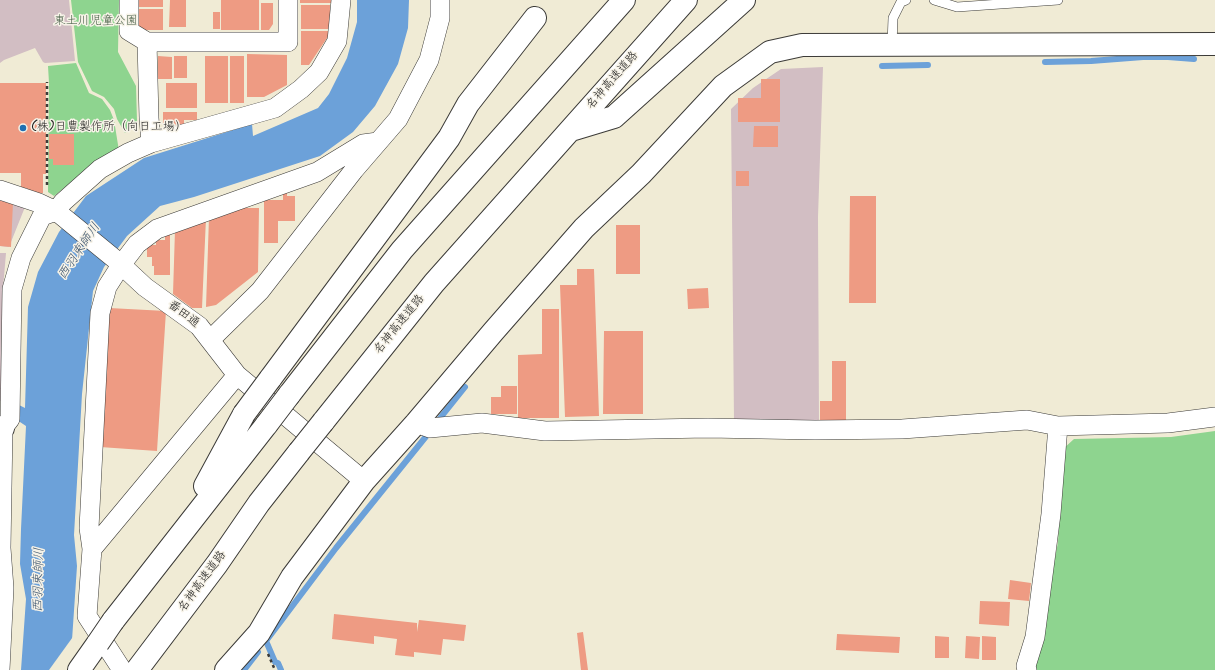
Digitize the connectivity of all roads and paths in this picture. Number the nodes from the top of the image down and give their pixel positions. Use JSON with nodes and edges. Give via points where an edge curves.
{"nodes":[{"id":1,"x":129,"y":0,"type":"edge"},
{"id":2,"x":288,"y":0,"type":"edge"},
{"id":3,"x":342,"y":0,"type":"edge"},
{"id":4,"x":440,"y":0,"type":"edge"},
{"id":5,"x":624,"y":0,"type":"edge"},
{"id":6,"x":686,"y":0,"type":"edge"},
{"id":7,"x":744,"y":0,"type":"edge"},
{"id":8,"x":906,"y":0,"type":"edge"},
{"id":9,"x":934,"y":0,"type":"edge"},
{"id":10,"x":1058,"y":0,"type":"edge"},
{"id":11,"x":534,"y":18,"type":"dead end"},
{"id":12,"x":147,"y":42,"type":"junction"},
{"id":13,"x":1215,"y":44,"type":"edge"},
{"id":14,"x":892,"y":45,"type":"junction"},
{"id":15,"x":48,"y":82,"type":"dead end"},
{"id":16,"x":571,"y":130,"type":"junction"},
{"id":17,"x":378,"y":142,"type":"junction"},
{"id":18,"x":151,"y":143,"type":"junction"},
{"id":19,"x":0,"y":190,"type":"edge"},
{"id":20,"x":39,"y":203,"type":"junction"},
{"id":21,"x":56,"y":211,"type":"junction"},
{"id":22,"x":119,"y":262,"type":"junction"},
{"id":23,"x":210,"y":340,"type":"junction"},
{"id":24,"x":236,"y":375,"type":"junction"},
{"id":25,"x":1215,"y":418,"type":"edge"},
{"id":26,"x":6,"y":419,"type":"edge"},
{"id":27,"x":416,"y":423,"type":"junction"},
{"id":28,"x":1058,"y":426,"type":"junction"},
{"id":29,"x":364,"y":481,"type":"junction"},
{"id":30,"x":174,"y":543,"type":"junction"},
{"id":31,"x":92,"y":549,"type":"junction"},
{"id":32,"x":0,"y":670,"type":"edge"},
{"id":33,"x":79,"y":670,"type":"edge"},
{"id":34,"x":122,"y":670,"type":"edge"},
{"id":35,"x":137,"y":670,"type":"edge"},
{"id":36,"x":226,"y":670,"type":"edge"},
{"id":37,"x":1027,"y":670,"type":"edge"}],
"edges":[{"from":1,"to":12,"type":"street","via":[[129,31]]},
{"from":2,"to":12,"type":"street","via":[[288,42]]},
{"from":3,"to":18,"type":"street","via":[[337,41],[319,72],[301,89],[275,108]]},
{"from":4,"to":17,"type":"street","via":[[440,18],[429,60],[398,119]]},
{"from":5,"to":30,"type":"main road","bridge":true,"via":[[402,250]]},
{"from":6,"to":16,"type":"main road","name":"名神高速道路"},
{"from":7,"to":16,"type":"main road","via":[[614,117]]},
{"from":8,"to":14,"type":"lane","via":[[901,2],[893,18]]},
{"from":9,"to":10,"type":"lane","via":[[957,6]]},
{"from":11,"to":30,"type":"main road","bridge":true,"via":[[468,104],[449,138],[244,414]]},
{"from":12,"to":18,"type":"street"},
{"from":13,"to":14,"type":"main road"},
{"from":14,"to":27,"type":"main road","via":[[802,45],[770,52],[723,86],[641,174],[584,228]]},
{"from":15,"to":20,"type":"path","via":[[47,188]]},
{"from":16,"to":35,"type":"main road","name":"名神高速道路","bridge":true,"via":[[434,283],[259,503],[217,564]]},
{"from":17,"to":22,"type":"street","via":[[363,144],[317,172],[157,229]]},
{"from":17,"to":23,"type":"street","via":[[260,291]]},
{"from":18,"to":21,"type":"street","via":[[100,169]]},
{"from":19,"to":20,"type":"street","name":"番田通"},
{"from":20,"to":21,"type":"street","name":"番田通"},
{"from":21,"to":22,"type":"street","name":"番田通"},
{"from":21,"to":26,"type":"street","via":[[42,216],[21,258],[12,289]]},
{"from":22,"to":23,"type":"street","name":"番田通","via":[[144,287],[199,326]]},
{"from":22,"to":31,"type":"street","via":[[107,287],[100,313],[89,528]]},
{"from":23,"to":24,"type":"street","name":"番田通"},
{"from":24,"to":29,"type":"street","name":"番田通"},
{"from":24,"to":31,"type":"street"},
{"from":25,"to":28,"type":"street","via":[[1168,423]]},
{"from":26,"to":32,"type":"street","via":[[1,548],[4,588]]},
{"from":27,"to":28,"type":"street","via":[[430,428],[482,423],[545,431],[708,428],[902,429],[1027,420]]},
{"from":27,"to":29,"type":"main road"},
{"from":28,"to":37,"type":"street","via":[[1051,514],[1035,637]]},
{"from":29,"to":36,"type":"main road","via":[[292,576],[259,633]]},
{"from":30,"to":33,"type":"main road","bridge":true,"via":[[113,621]]},
{"from":31,"to":34,"type":"street","via":[[87,616]]}]}
